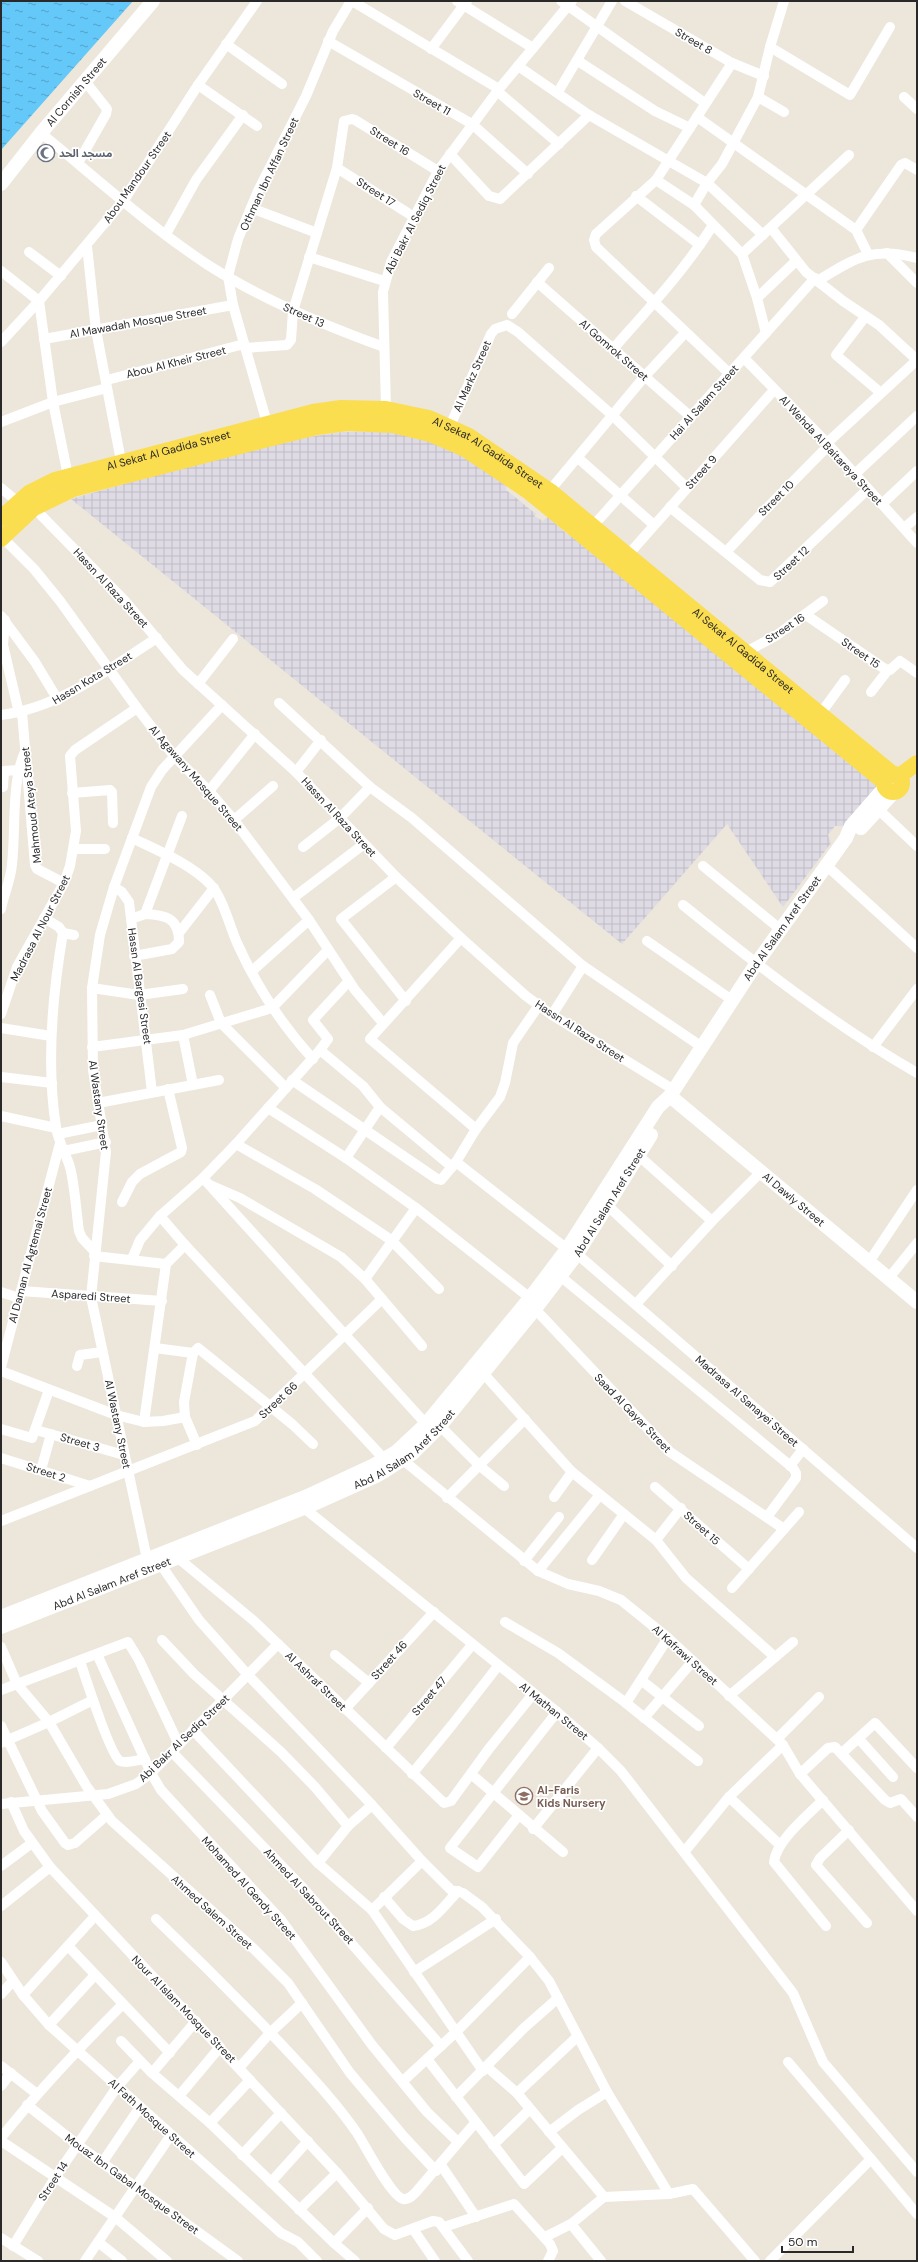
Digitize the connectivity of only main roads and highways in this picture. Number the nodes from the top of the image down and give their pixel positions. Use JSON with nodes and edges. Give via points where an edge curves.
{"nodes":[{"id":1,"x":545,"y":496,"type":"junction"},
{"id":2,"x":1,"y":518,"type":"edge"},
{"id":3,"x":2,"y":538,"type":"edge"},
{"id":4,"x":917,"y":763,"type":"edge"},
{"id":5,"x":917,"y":775,"type":"edge"},
{"id":6,"x":893,"y":783,"type":"junction"}],
"edges":[{"from":1,"to":2,"type":"main road","name":"Al Sekat Al Gadida Street","via":[[488,447],[450,426],[429,418],[386,409],[334,409],[267,423],[68,476],[42,486],[18,502]]},
{"from":1,"to":3,"type":"main road","name":"Al Sekat Al Gadida Street","via":[[448,441],[412,428],[363,423],[317,427],[73,489],[34,508]]},
{"from":1,"to":6,"type":"main road","name":"Al Sekat Al Gadida Street"},
{"from":1,"to":6,"type":"main road","name":"Al Sekat Al Gadida Street","via":[[593,526],[821,713]]},
{"from":4,"to":6,"type":"main road","name":"Abd Al Salam Aref Street"},
{"from":5,"to":6,"type":"main road","name":"Abd Al Salam Aref Street"}]}
